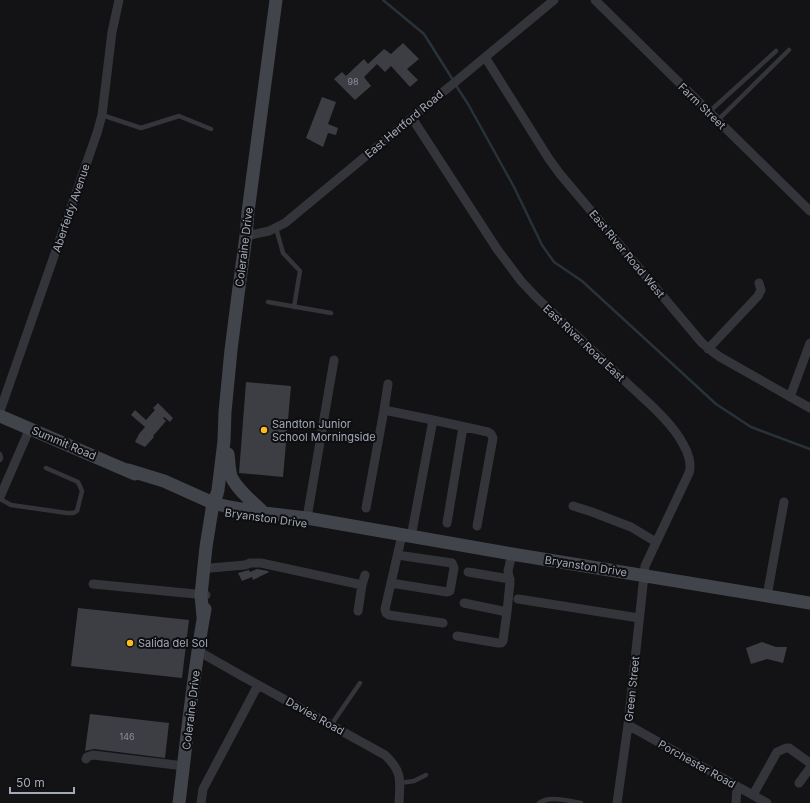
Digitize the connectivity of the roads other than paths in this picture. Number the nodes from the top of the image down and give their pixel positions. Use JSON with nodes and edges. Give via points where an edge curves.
{"nodes":[{"id":1,"x":119,"y":0,"type":"edge"},
{"id":2,"x":276,"y":0,"type":"edge"},
{"id":3,"x":554,"y":0,"type":"edge"},
{"id":4,"x":595,"y":0,"type":"edge"},
{"id":5,"x":776,"y":50,"type":"dead end"},
{"id":6,"x":789,"y":50,"type":"dead end"},
{"id":7,"x":485,"y":57,"type":"junction"},
{"id":8,"x":709,"y":112,"type":"junction"},
{"id":9,"x":102,"y":115,"type":"junction"},
{"id":10,"x":412,"y":118,"type":"junction"},
{"id":11,"x":718,"y":121,"type":"junction"},
{"id":12,"x":211,"y":129,"type":"dead end"},
{"id":13,"x":810,"y":211,"type":"edge"},
{"id":14,"x":276,"y":228,"type":"junction"},
{"id":15,"x":246,"y":236,"type":"junction"},
{"id":16,"x":759,"y":283,"type":"dead end"},
{"id":17,"x":268,"y":302,"type":"dead end"},
{"id":18,"x":294,"y":307,"type":"junction"},
{"id":19,"x":331,"y":313,"type":"dead end"},
{"id":20,"x":810,"y":343,"type":"edge"},
{"id":21,"x":708,"y":348,"type":"junction"},
{"id":22,"x":334,"y":360,"type":"dead end"},
{"id":23,"x":388,"y":384,"type":"dead end"},
{"id":24,"x":790,"y":397,"type":"junction"},
{"id":25,"x":810,"y":408,"type":"edge"},
{"id":26,"x":384,"y":410,"type":"junction"},
{"id":27,"x":0,"y":411,"type":"edge"},
{"id":28,"x":0,"y":416,"type":"edge"},
{"id":29,"x":433,"y":420,"type":"junction"},
{"id":30,"x":463,"y":426,"type":"junction"},
{"id":31,"x":30,"y":428,"type":"junction"},
{"id":32,"x":224,"y":441,"type":"junction"},
{"id":33,"x":0,"y":454,"type":"edge"},
{"id":34,"x":0,"y":460,"type":"edge"},
{"id":35,"x":46,"y":468,"type":"dead end"},
{"id":36,"x":0,"y":498,"type":"edge"},
{"id":37,"x":784,"y":502,"type":"dead end"},
{"id":38,"x":216,"y":504,"type":"junction"},
{"id":39,"x":573,"y":506,"type":"dead end"},
{"id":40,"x":366,"y":508,"type":"dead end"},
{"id":41,"x":264,"y":513,"type":"junction"},
{"id":42,"x":307,"y":518,"type":"junction"},
{"id":43,"x":447,"y":523,"type":"dead end"},
{"id":44,"x":477,"y":526,"type":"dead end"},
{"id":45,"x":362,"y":528,"type":"junction"},
{"id":46,"x":407,"y":536,"type":"junction"},
{"id":47,"x":656,"y":542,"type":"junction"},
{"id":48,"x":512,"y":554,"type":"junction"},
{"id":49,"x":404,"y":556,"type":"dead end"},
{"id":50,"x":468,"y":572,"type":"dead end"},
{"id":51,"x":208,"y":574,"type":"junction"},
{"id":52,"x":365,"y":575,"type":"dead end"},
{"id":53,"x":643,"y":576,"type":"junction"},
{"id":54,"x":510,"y":579,"type":"junction"},
{"id":55,"x":391,"y":583,"type":"junction"},
{"id":56,"x":93,"y":584,"type":"dead end"},
{"id":57,"x":362,"y":585,"type":"junction"},
{"id":58,"x":204,"y":595,"type":"junction"},
{"id":59,"x":767,"y":596,"type":"junction"},
{"id":60,"x":518,"y":599,"type":"dead end"},
{"id":61,"x":464,"y":602,"type":"dead end"},
{"id":62,"x":810,"y":604,"type":"edge"},
{"id":63,"x":358,"y":611,"type":"dead end"},
{"id":64,"x":507,"y":612,"type":"junction"},
{"id":65,"x":639,"y":618,"type":"junction"},
{"id":66,"x":443,"y":623,"type":"dead end"},
{"id":67,"x":457,"y":636,"type":"dead end"},
{"id":68,"x":198,"y":651,"type":"junction"},
{"id":69,"x":360,"y":683,"type":"dead end"},
{"id":70,"x":258,"y":685,"type":"junction"},
{"id":71,"x":331,"y":725,"type":"junction"},
{"id":72,"x":628,"y":725,"type":"junction"},
{"id":73,"x":86,"y":759,"type":"dead end"},
{"id":74,"x":810,"y":764,"type":"edge"},
{"id":75,"x":184,"y":766,"type":"junction"},
{"id":76,"x":810,"y":768,"type":"edge"},
{"id":77,"x":426,"y":775,"type":"dead end"},
{"id":78,"x":400,"y":783,"type":"junction"},
{"id":79,"x":799,"y":783,"type":"dead end"},
{"id":80,"x":737,"y":787,"type":"junction"},
{"id":81,"x":753,"y":795,"type":"junction"},
{"id":82,"x":179,"y":803,"type":"edge"},
{"id":83,"x":201,"y":803,"type":"edge"},
{"id":84,"x":399,"y":803,"type":"edge"},
{"id":85,"x":539,"y":803,"type":"edge"},
{"id":86,"x":581,"y":803,"type":"edge"},
{"id":87,"x":617,"y":803,"type":"edge"},
{"id":88,"x":736,"y":803,"type":"edge"},
{"id":89,"x":767,"y":803,"type":"edge"}],
"edges":[{"from":1,"to":9,"type":"street","name":"Aberfeldy Avenue","via":[[112,32]]},
{"from":2,"to":15,"type":"main road","name":"Coleraine Drive"},
{"from":3,"to":7,"type":"street","name":"East Hertford Road"},
{"from":4,"to":8,"type":"street","name":"Farm Street"},
{"from":5,"to":8,"type":"lane"},
{"from":6,"to":11,"type":"lane"},
{"from":7,"to":10,"type":"street","name":"East Hertford Road"},
{"from":7,"to":21,"type":"street","name":"East River Road West","via":[[560,174],[678,316]]},
{"from":8,"to":11,"type":"street","name":"Farm Street"},
{"from":9,"to":12,"type":"lane","via":[[140,128],[179,116]]},
{"from":9,"to":27,"type":"street","name":"Aberfeldy Avenue"},
{"from":10,"to":14,"type":"street","name":"East Hertford Road"},
{"from":10,"to":47,"type":"street","name":"East River Road East","via":[[521,281],[672,427],[683,444],[690,470]]},
{"from":11,"to":13,"type":"street","name":"Farm Street"},
{"from":14,"to":15,"type":"street","name":"East Hertford Road"},
{"from":14,"to":18,"type":"lane","via":[[283,253],[300,270]]},
{"from":15,"to":32,"type":"main road","name":"Coleraine Drive","via":[[231,350]]},
{"from":16,"to":21,"type":"street","via":[[761,290],[758,296]]},
{"from":17,"to":18,"type":"lane"},
{"from":18,"to":19,"type":"lane"},
{"from":20,"to":24,"type":"street"},
{"from":21,"to":24,"type":"street","name":"East River Road West"},
{"from":22,"to":42,"type":"street"},
{"from":23,"to":26,"type":"street"},
{"from":24,"to":25,"type":"street","name":"East River Road West"},
{"from":26,"to":29,"type":"street"},
{"from":26,"to":40,"type":"street"},
{"from":28,"to":31,"type":"main road","name":"Summit Road"},
{"from":29,"to":30,"type":"street"},
{"from":29,"to":46,"type":"street"},
{"from":30,"to":43,"type":"street"},
{"from":30,"to":44,"type":"street","via":[[488,432],[493,438]]},
{"from":31,"to":36,"type":"street"},
{"from":31,"to":38,"type":"main road","name":"Summit Road","via":[[128,470],[162,488]]},
{"from":32,"to":38,"type":"main road","name":"Coleraine Drive"},
{"from":32,"to":41,"type":"main road","via":[[232,477]]},
{"from":33,"to":34,"type":"lane"},
{"from":35,"to":36,"type":"lane","via":[[78,482],[82,492],[77,511],[68,513],[11,504]]},
{"from":37,"to":59,"type":"street"},
{"from":38,"to":41,"type":"main road","name":"Bryanston Drive"},
{"from":38,"to":45,"type":"main road","name":"Bryanston Drive","via":[[269,519]]},
{"from":38,"to":51,"type":"main road","name":"Coleraine Drive","via":[[206,547]]},
{"from":39,"to":47,"type":"street","via":[[631,527]]},
{"from":41,"to":42,"type":"main road","name":"Bryanston Drive"},
{"from":42,"to":45,"type":"main road","name":"Bryanston Drive"},
{"from":45,"to":46,"type":"main road","name":"Bryanston Drive"},
{"from":46,"to":48,"type":"main road","name":"Bryanston Drive"},
{"from":46,"to":55,"type":"street"},
{"from":47,"to":53,"type":"street","name":"East River Road East"},
{"from":48,"to":53,"type":"main road","name":"Bryanston Drive"},
{"from":48,"to":54,"type":"street","via":[[508,571]]},
{"from":49,"to":55,"type":"street","via":[[452,563],[454,568],[450,591]]},
{"from":50,"to":54,"type":"street"},
{"from":51,"to":57,"type":"street","via":[[250,563],[261,563]]},
{"from":51,"to":58,"type":"main road","name":"Coleraine Drive"},
{"from":52,"to":57,"type":"street"},
{"from":53,"to":59,"type":"main road","name":"Bryanston Drive"},
{"from":53,"to":65,"type":"street","name":"Green Street"},
{"from":54,"to":64,"type":"street"},
{"from":55,"to":66,"type":"street","via":[[386,613]]},
{"from":56,"to":58,"type":"street"},
{"from":57,"to":63,"type":"street"},
{"from":58,"to":68,"type":"main road","name":"Coleraine Drive"},
{"from":59,"to":62,"type":"main road","name":"Bryanston Drive"},
{"from":60,"to":65,"type":"street"},
{"from":61,"to":64,"type":"street"},
{"from":64,"to":67,"type":"street","via":[[501,643]]},
{"from":65,"to":72,"type":"street","name":"Green Street"},
{"from":68,"to":70,"type":"street","name":"Davies Road"},
{"from":68,"to":75,"type":"main road","name":"Coleraine Drive"},
{"from":69,"to":71,"type":"lane"},
{"from":70,"to":71,"type":"street","name":"Davies Road"},
{"from":70,"to":83,"type":"street","via":[[204,789]]},
{"from":71,"to":78,"type":"street","name":"Davies Road","via":[[385,755],[398,770]]},
{"from":72,"to":80,"type":"street","name":"Porchester Road"},
{"from":72,"to":87,"type":"street","name":"Green Street"},
{"from":73,"to":75,"type":"street","via":[[93,756]]},
{"from":74,"to":81,"type":"street","via":[[789,748],[777,752]]},
{"from":75,"to":82,"type":"main road","name":"Coleraine Drive"},
{"from":76,"to":79,"type":"street"},
{"from":77,"to":78,"type":"lane","via":[[414,781]]},
{"from":78,"to":84,"type":"street","name":"Davies Road"},
{"from":80,"to":81,"type":"street","name":"Porchester Road"},
{"from":80,"to":88,"type":"street"},
{"from":81,"to":89,"type":"street","name":"Porchester Road"},
{"from":85,"to":86,"type":"lane","via":[[554,799]]}]}
